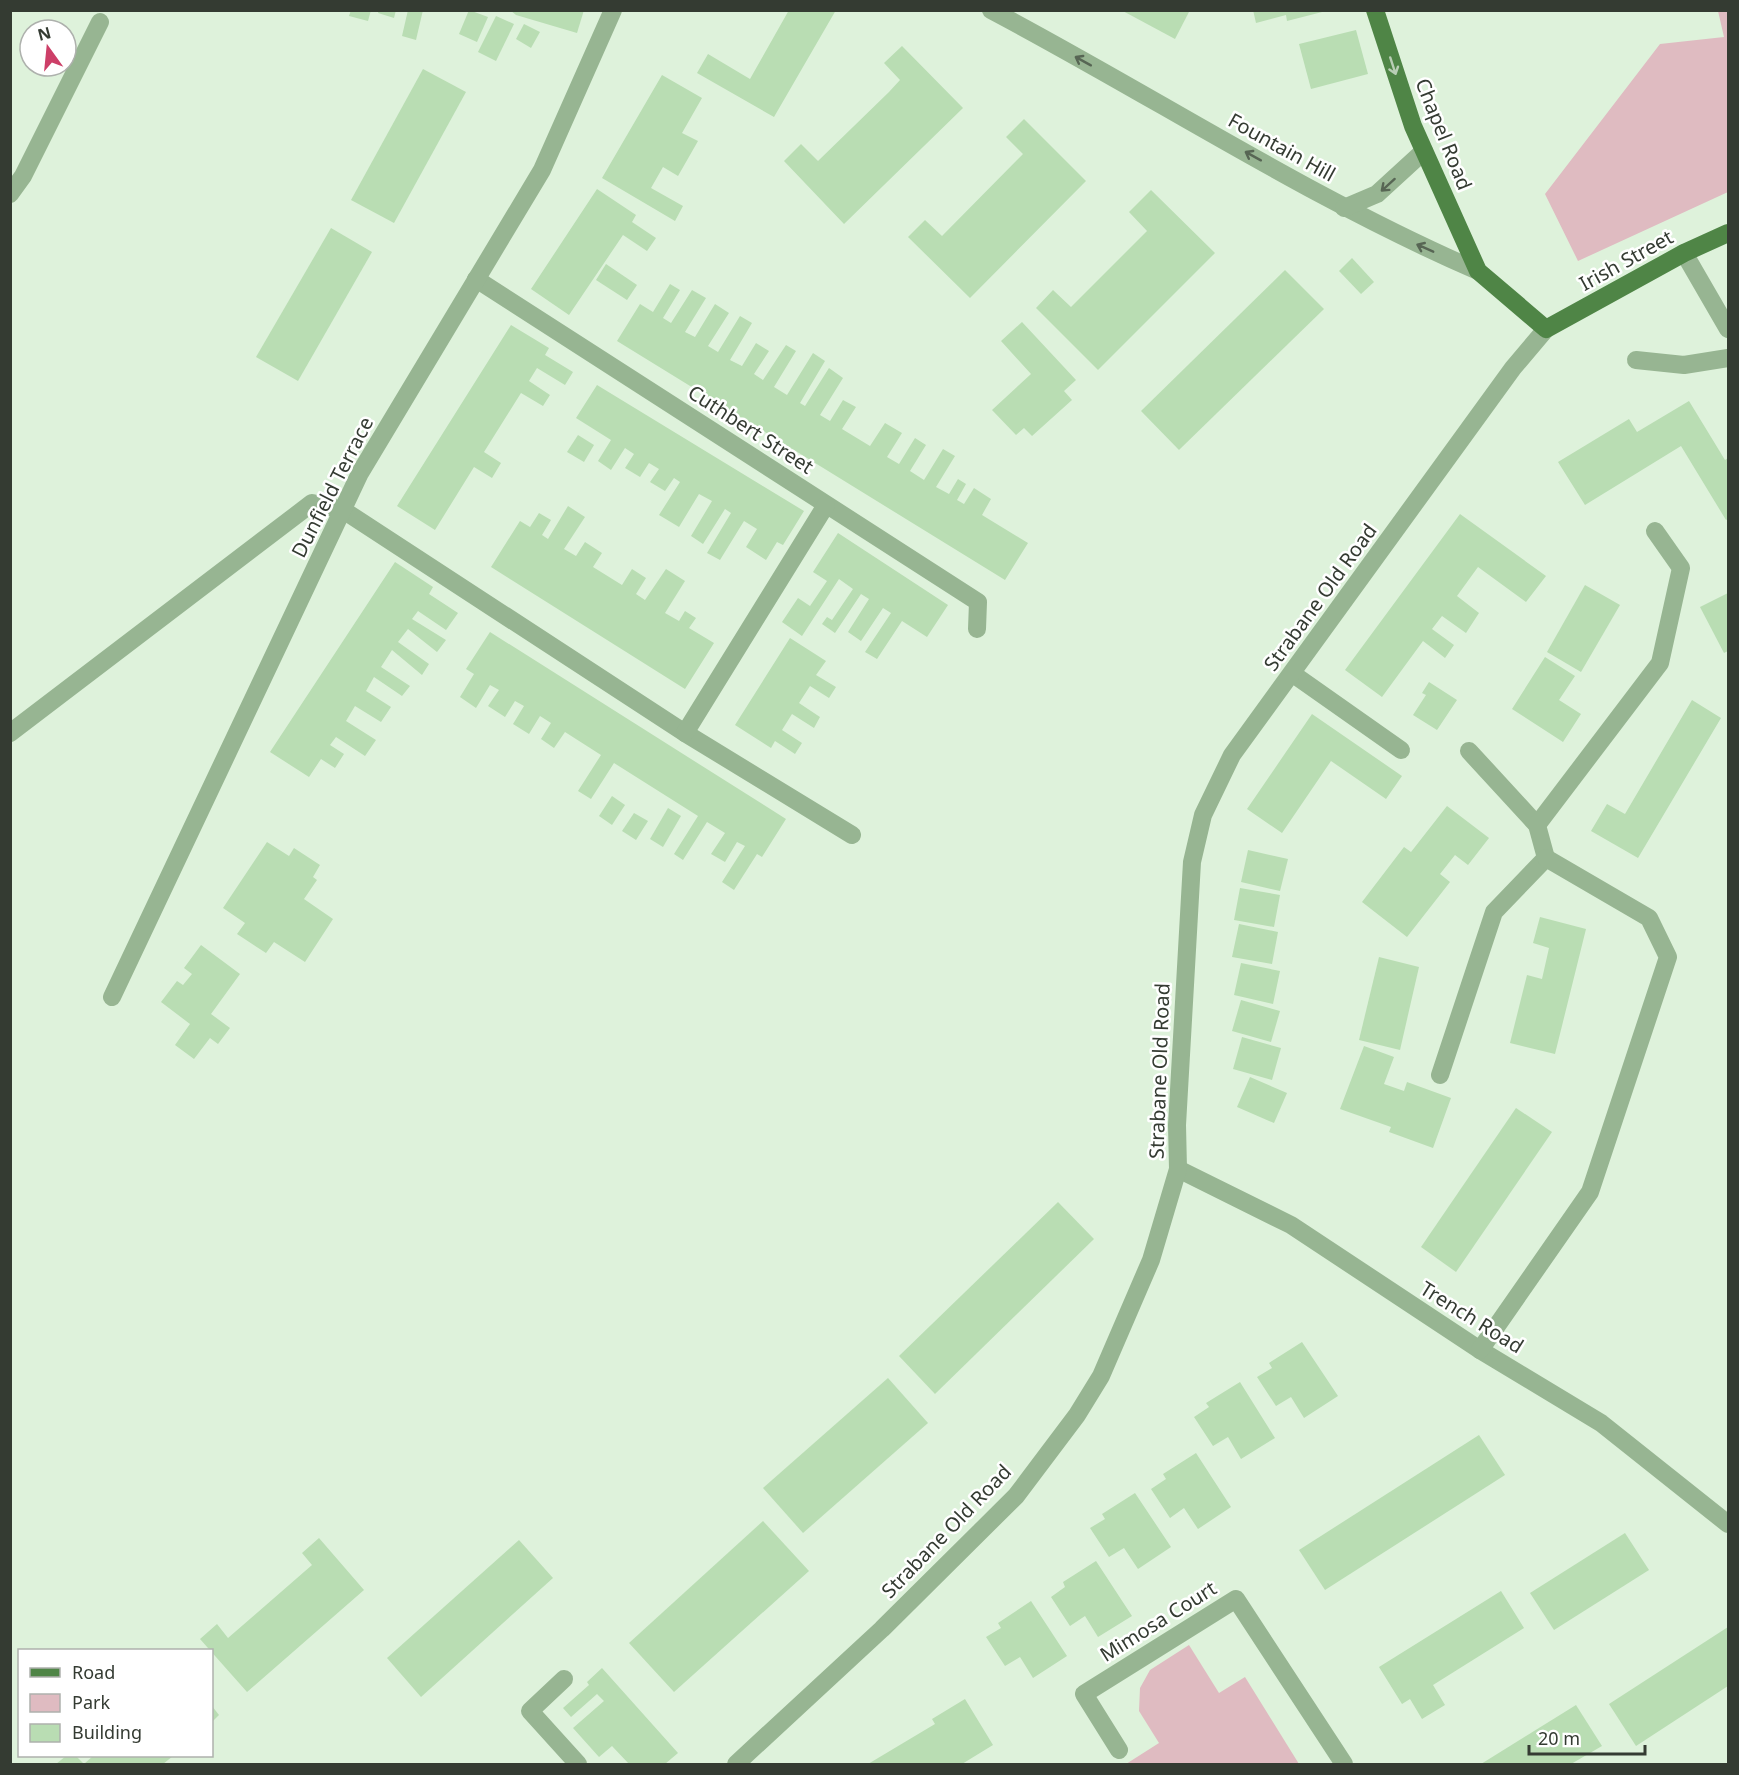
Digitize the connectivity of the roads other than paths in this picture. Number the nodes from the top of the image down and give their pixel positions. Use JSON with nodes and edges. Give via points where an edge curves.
{"nodes":[{"id":1,"x":613,"y":10,"type":"edge"},
{"id":2,"x":990,"y":10,"type":"edge"},
{"id":3,"x":1375,"y":10,"type":"edge"},
{"id":4,"x":100,"y":22,"type":"dead end"},
{"id":5,"x":1425,"y":151,"type":"junction"},
{"id":6,"x":10,"y":194,"type":"edge"},
{"id":7,"x":1344,"y":208,"type":"junction"},
{"id":8,"x":1728,"y":233,"type":"edge"},
{"id":9,"x":1684,"y":253,"type":"junction"},
{"id":10,"x":1478,"y":271,"type":"junction"},
{"id":11,"x":476,"y":279,"type":"junction"},
{"id":12,"x":1546,"y":329,"type":"junction"},
{"id":13,"x":1728,"y":329,"type":"edge"},
{"id":14,"x":1728,"y":358,"type":"edge"},
{"id":15,"x":1636,"y":360,"type":"dead end"},
{"id":16,"x":826,"y":505,"type":"junction"},
{"id":17,"x":343,"y":510,"type":"junction"},
{"id":18,"x":1654,"y":531,"type":"dead end"},
{"id":19,"x":977,"y":629,"type":"dead end"},
{"id":20,"x":1293,"y":674,"type":"junction"},
{"id":21,"x":10,"y":733,"type":"edge"},
{"id":22,"x":685,"y":733,"type":"junction"},
{"id":23,"x":1401,"y":750,"type":"dead end"},
{"id":24,"x":1469,"y":751,"type":"dead end"},
{"id":25,"x":1537,"y":825,"type":"junction"},
{"id":26,"x":852,"y":835,"type":"dead end"},
{"id":27,"x":1546,"y":858,"type":"junction"},
{"id":28,"x":112,"y":997,"type":"dead end"},
{"id":29,"x":1440,"y":1076,"type":"dead end"},
{"id":30,"x":1178,"y":1169,"type":"junction"},
{"id":31,"x":1480,"y":1350,"type":"junction"},
{"id":32,"x":1728,"y":1524,"type":"edge"},
{"id":33,"x":564,"y":1679,"type":"dead end"},
{"id":34,"x":1119,"y":1750,"type":"dead end"},
{"id":35,"x":578,"y":1764,"type":"edge"},
{"id":36,"x":736,"y":1764,"type":"edge"},
{"id":37,"x":1344,"y":1764,"type":"edge"}],
"edges":[{"from":1,"to":11,"type":"street","name":"Dunfield Terrace","via":[[542,170]]},
{"from":7,"to":2,"type":"street","name":"Fountain Hill","one_way":true},
{"from":3,"to":5,"type":"main road","name":"Chapel Road","one_way":true},
{"from":4,"to":6,"type":"street","via":[[23,176]]},
{"from":5,"to":7,"type":"street","one_way":true,"via":[[1377,194]]},
{"from":5,"to":10,"type":"main road","name":"Chapel Road"},
{"from":10,"to":7,"type":"street","name":"Fountain Hill","one_way":true},
{"from":8,"to":9,"type":"main road","name":"Irish Street"},
{"from":9,"to":12,"type":"main road","name":"Irish Street"},
{"from":9,"to":13,"type":"street"},
{"from":10,"to":12,"type":"main road","name":"Fountain Hill"},
{"from":11,"to":16,"type":"street","name":"Cuthbert Street"},
{"from":11,"to":17,"type":"street","name":"Dunfield Terrace","via":[[360,473]]},
{"from":12,"to":20,"type":"street","name":"Strabane Old Road"},
{"from":14,"to":15,"type":"street","via":[[1684,365]]},
{"from":16,"to":19,"type":"street","name":"Cuthbert Street","via":[[978,602]]},
{"from":16,"to":22,"type":"street"},
{"from":17,"to":21,"type":"street","via":[[312,503]]},
{"from":17,"to":22,"type":"street"},
{"from":17,"to":28,"type":"street","name":"Dunfield Terrace"},
{"from":18,"to":25,"type":"street","via":[[1681,568],[1660,663]]},
{"from":20,"to":23,"type":"street"},
{"from":20,"to":30,"type":"street","name":"Strabane Old Road","via":[[1232,755],[1203,815],[1192,862],[1177,1125]]},
{"from":22,"to":26,"type":"street"},
{"from":24,"to":25,"type":"street"},
{"from":25,"to":27,"type":"street"},
{"from":27,"to":29,"type":"street","via":[[1494,912]]},
{"from":27,"to":31,"type":"street","via":[[1649,918],[1668,957],[1590,1192]]},
{"from":30,"to":31,"type":"street","name":"Trench Road","via":[[1291,1225]]},
{"from":30,"to":36,"type":"street","name":"Strabane Old Road","via":[[1151,1260],[1101,1376],[1077,1415],[1016,1496],[882,1629]]},
{"from":31,"to":32,"type":"street","name":"Trench Road","via":[[1600,1423]]},
{"from":33,"to":35,"type":"street","via":[[530,1711]]},
{"from":34,"to":37,"type":"street","name":"Mimosa Court","via":[[1084,1694],[1236,1599]]}]}
